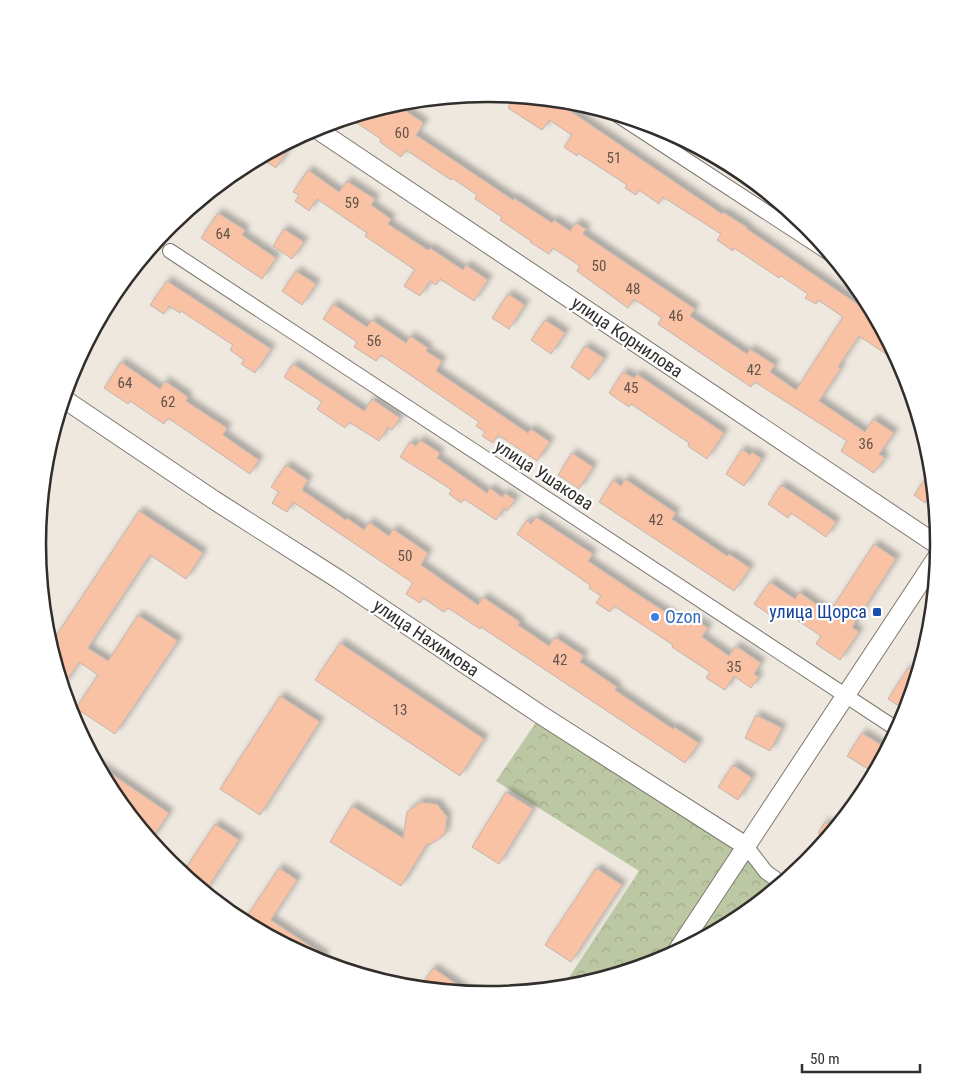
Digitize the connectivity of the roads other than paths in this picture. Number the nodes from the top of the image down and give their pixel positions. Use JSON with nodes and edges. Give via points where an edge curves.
{"nodes":[{"id":1,"x":639,"y":129,"type":"edge"},
{"id":2,"x":325,"y":134,"type":"edge"},
{"id":3,"x":808,"y":239,"type":"edge"},
{"id":4,"x":170,"y":251,"type":"dead end"},
{"id":5,"x":70,"y":403,"type":"edge"},
{"id":6,"x":931,"y":541,"type":"edge"},
{"id":7,"x":930,"y":567,"type":"edge"},
{"id":8,"x":846,"y":695,"type":"junction"},
{"id":9,"x":892,"y":726,"type":"edge"},
{"id":10,"x":746,"y":846,"type":"junction"},
{"id":11,"x":777,"y":880,"type":"edge"},
{"id":12,"x":683,"y":941,"type":"edge"}],
"edges":[{"from":1,"to":3,"type":"street"},
{"from":2,"to":6,"type":"street","name":"улица Корнилова"},
{"from":4,"to":8,"type":"street","name":"улица Ушакова"},
{"from":5,"to":10,"type":"street","name":"улица Нахимова","via":[[541,715]]},
{"from":7,"to":8,"type":"street"},
{"from":8,"to":9,"type":"street","name":"улица Ушакова"},
{"from":8,"to":10,"type":"street"},
{"from":10,"to":11,"type":"street","name":"улица Нахимова","via":[[766,872]]},
{"from":10,"to":12,"type":"street"}]}
